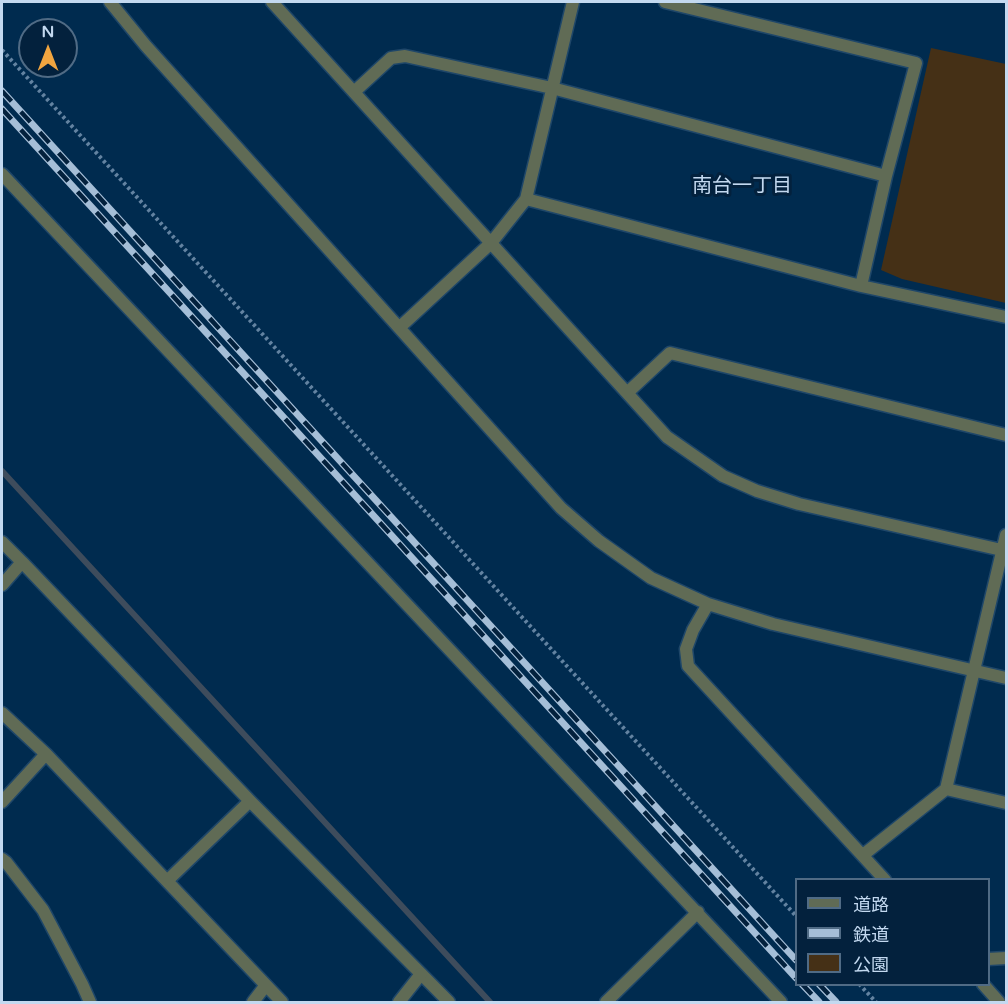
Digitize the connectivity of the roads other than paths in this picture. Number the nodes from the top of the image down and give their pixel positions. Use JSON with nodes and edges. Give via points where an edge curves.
{"nodes":[{"id":1,"x":110,"y":2,"type":"edge"},
{"id":2,"x":272,"y":2,"type":"edge"},
{"id":3,"x":573,"y":2,"type":"edge"},
{"id":4,"x":665,"y":2,"type":"edge"},
{"id":5,"x":552,"y":88,"type":"junction"},
{"id":6,"x":354,"y":92,"type":"junction"},
{"id":7,"x":2,"y":174,"type":"edge"},
{"id":8,"x":886,"y":176,"type":"junction"},
{"id":9,"x":526,"y":199,"type":"junction"},
{"id":10,"x":491,"y":243,"type":"junction"},
{"id":11,"x":861,"y":286,"type":"junction"},
{"id":12,"x":1006,"y":317,"type":"edge"},
{"id":13,"x":400,"y":327,"type":"junction"},
{"id":14,"x":627,"y":393,"type":"junction"},
{"id":15,"x":1006,"y":435,"type":"edge"},
{"id":16,"x":1006,"y":535,"type":"edge"},
{"id":17,"x":2,"y":542,"type":"edge"},
{"id":18,"x":1005,"y":551,"type":"edge"},
{"id":19,"x":22,"y":562,"type":"junction"},
{"id":20,"x":2,"y":585,"type":"edge"},
{"id":21,"x":708,"y":604,"type":"junction"},
{"id":22,"x":973,"y":670,"type":"junction"},
{"id":23,"x":1006,"y":678,"type":"edge"},
{"id":24,"x":2,"y":712,"type":"edge"},
{"id":25,"x":46,"y":754,"type":"junction"},
{"id":26,"x":946,"y":789,"type":"junction"},
{"id":27,"x":250,"y":801,"type":"junction"},
{"id":28,"x":2,"y":802,"type":"edge"},
{"id":29,"x":1006,"y":803,"type":"edge"},
{"id":30,"x":863,"y":855,"type":"junction"},
{"id":31,"x":2,"y":859,"type":"edge"},
{"id":32,"x":884,"y":878,"type":"edge"},
{"id":33,"x":167,"y":881,"type":"junction"},
{"id":34,"x":698,"y":912,"type":"junction"},
{"id":35,"x":1006,"y":958,"type":"edge"},
{"id":36,"x":990,"y":959,"type":"edge"},
{"id":37,"x":421,"y":974,"type":"junction"},
{"id":38,"x":266,"y":985,"type":"junction"},
{"id":39,"x":984,"y":986,"type":"edge"},
{"id":40,"x":90,"y":1002,"type":"edge"},
{"id":41,"x":253,"y":1002,"type":"edge"},
{"id":42,"x":282,"y":1002,"type":"edge"},
{"id":43,"x":399,"y":1002,"type":"edge"},
{"id":44,"x":449,"y":1002,"type":"edge"},
{"id":45,"x":606,"y":1002,"type":"edge"},
{"id":46,"x":781,"y":1002,"type":"edge"},
{"id":47,"x":999,"y":1002,"type":"edge"}],
"edges":[{"from":1,"to":13,"type":"street"},
{"from":2,"to":6,"type":"street"},
{"from":3,"to":5,"type":"street"},
{"from":4,"to":8,"type":"street","via":[[916,63]]},
{"from":5,"to":6,"type":"street","via":[[405,56],[391,58]]},
{"from":5,"to":8,"type":"street"},
{"from":5,"to":9,"type":"street"},
{"from":6,"to":10,"type":"street"},
{"from":7,"to":34,"type":"street"},
{"from":8,"to":11,"type":"street"},
{"from":9,"to":10,"type":"street"},
{"from":9,"to":11,"type":"street"},
{"from":10,"to":13,"type":"street"},
{"from":10,"to":14,"type":"street"},
{"from":11,"to":12,"type":"street"},
{"from":13,"to":21,"type":"street","via":[[561,508],[651,578]]},
{"from":14,"to":15,"type":"street","via":[[670,353]]},
{"from":14,"to":18,"type":"street","via":[[667,436],[723,476],[757,491]]},
{"from":16,"to":18,"type":"street"},
{"from":17,"to":19,"type":"street"},
{"from":18,"to":22,"type":"street"},
{"from":19,"to":20,"type":"street"},
{"from":19,"to":27,"type":"street"},
{"from":21,"to":22,"type":"street","via":[[773,624]]},
{"from":21,"to":30,"type":"street","via":[[686,649],[688,666]]},
{"from":22,"to":23,"type":"street"},
{"from":22,"to":26,"type":"street"},
{"from":24,"to":25,"type":"street"},
{"from":25,"to":28,"type":"street"},
{"from":25,"to":33,"type":"street"},
{"from":26,"to":29,"type":"street"},
{"from":26,"to":30,"type":"street"},
{"from":27,"to":33,"type":"street"},
{"from":27,"to":37,"type":"street"},
{"from":30,"to":32,"type":"street"},
{"from":31,"to":40,"type":"street","via":[[43,910]]},
{"from":33,"to":38,"type":"street"},
{"from":34,"to":45,"type":"street"},
{"from":34,"to":46,"type":"street"},
{"from":35,"to":36,"type":"street"},
{"from":37,"to":43,"type":"street"},
{"from":37,"to":44,"type":"street"},
{"from":38,"to":41,"type":"street"},
{"from":38,"to":42,"type":"street"},
{"from":39,"to":47,"type":"street"}]}
